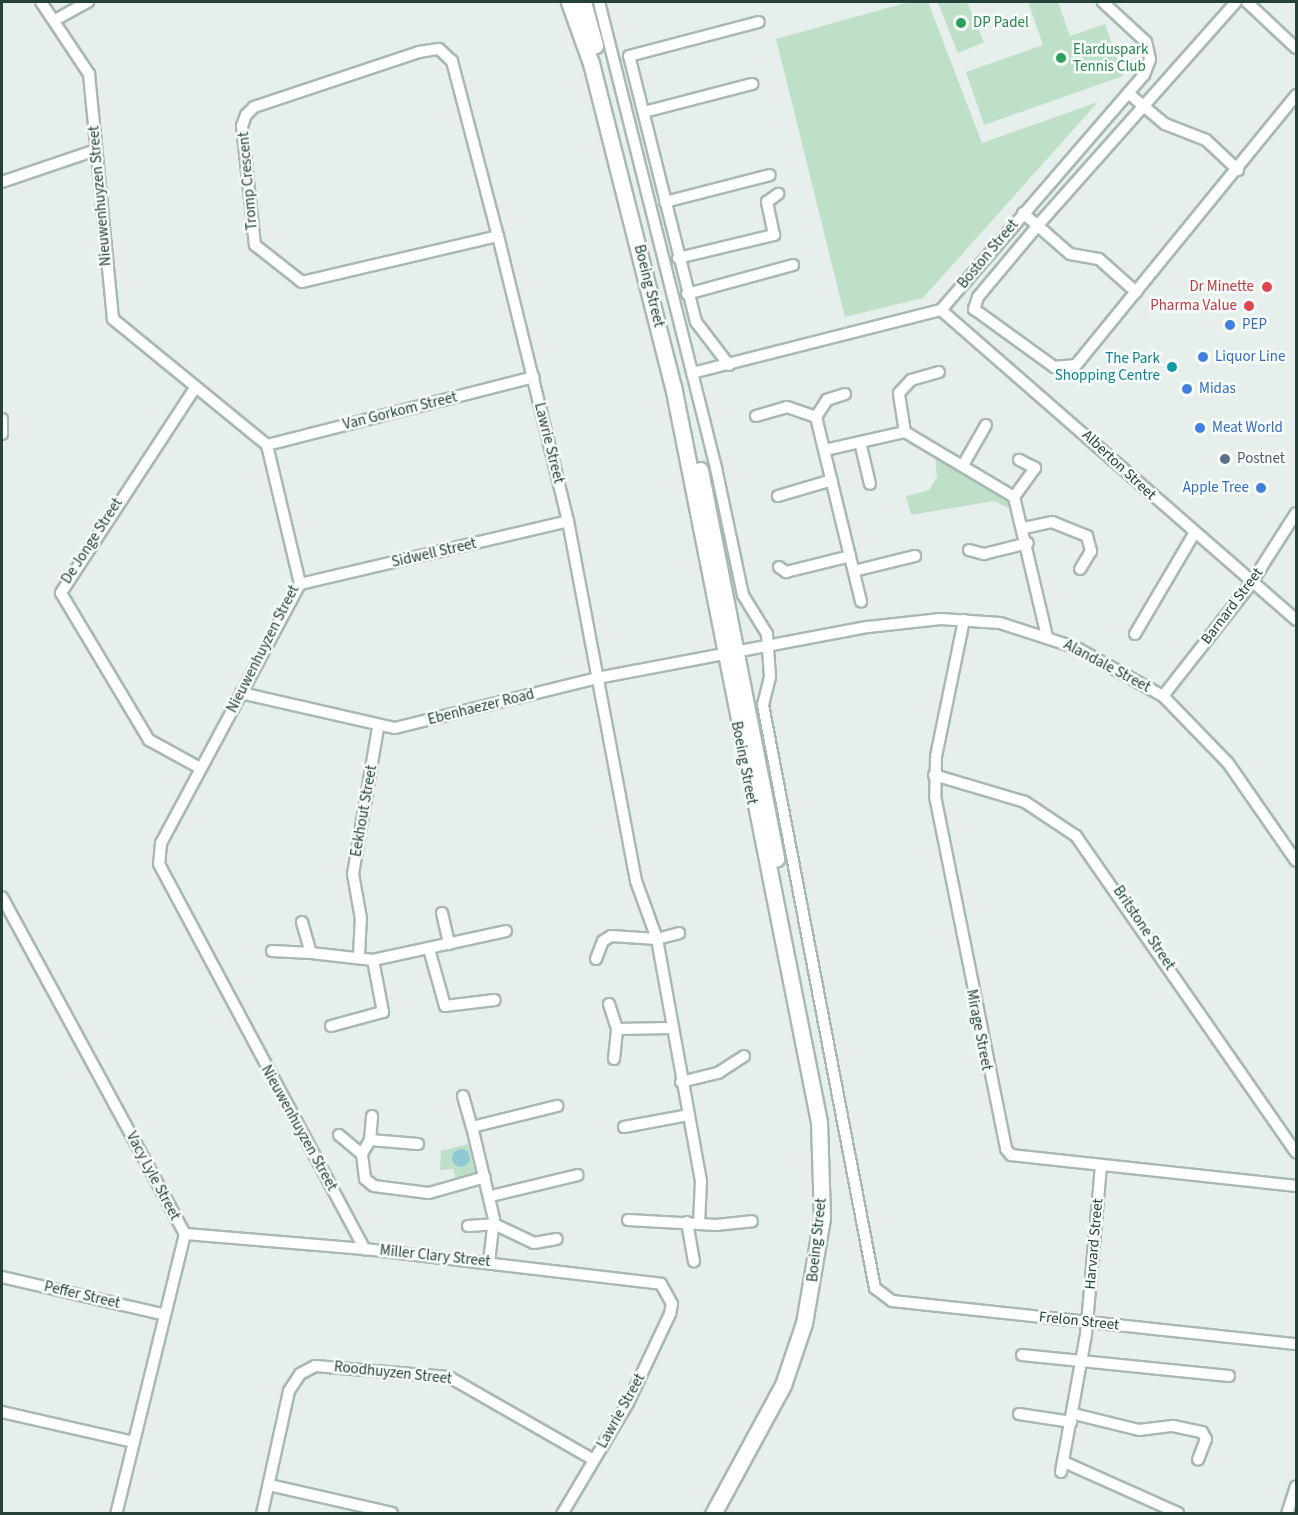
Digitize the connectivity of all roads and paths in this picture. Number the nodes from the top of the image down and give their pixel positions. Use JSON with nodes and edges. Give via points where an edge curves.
{"nodes":[{"id":1,"x":41,"y":2,"type":"edge"},
{"id":2,"x":88,"y":2,"type":"edge"},
{"id":3,"x":569,"y":2,"type":"edge"},
{"id":4,"x":583,"y":2,"type":"edge"},
{"id":5,"x":599,"y":2,"type":"edge"},
{"id":6,"x":1236,"y":2,"type":"edge"},
{"id":7,"x":1247,"y":2,"type":"edge"},
{"id":8,"x":1110,"y":4,"type":"edge"},
{"id":9,"x":55,"y":20,"type":"junction"},
{"id":10,"x":759,"y":22,"type":"dead end"},
{"id":11,"x":1296,"y":48,"type":"edge"},
{"id":12,"x":387,"y":62,"type":"joint"},
{"id":13,"x":752,"y":84,"type":"dead end"},
{"id":14,"x":1128,"y":93,"type":"junction"},
{"id":15,"x":1296,"y":95,"type":"edge"},
{"id":16,"x":1145,"y":107,"type":"junction"},
{"id":17,"x":644,"y":112,"type":"junction"},
{"id":18,"x":96,"y":150,"type":"junction"},
{"id":19,"x":1238,"y":170,"type":"junction"},
{"id":20,"x":770,"y":175,"type":"dead end"},
{"id":21,"x":2,"y":182,"type":"edge"},
{"id":22,"x":778,"y":194,"type":"dead end"},
{"id":23,"x":665,"y":201,"type":"junction"},
{"id":24,"x":1023,"y":213,"type":"junction"},
{"id":25,"x":1039,"y":224,"type":"junction"},
{"id":26,"x":498,"y":236,"type":"junction"},
{"id":27,"x":678,"y":258,"type":"junction"},
{"id":28,"x":793,"y":265,"type":"dead end"},
{"id":29,"x":1136,"y":292,"type":"junction"},
{"id":30,"x":687,"y":294,"type":"junction"},
{"id":31,"x":941,"y":310,"type":"junction"},
{"id":32,"x":729,"y":365,"type":"junction"},
{"id":33,"x":939,"y":372,"type":"dead end"},
{"id":34,"x":692,"y":373,"type":"junction"},
{"id":35,"x":533,"y":377,"type":"junction"},
{"id":36,"x":195,"y":388,"type":"junction"},
{"id":37,"x":845,"y":394,"type":"dead end"},
{"id":38,"x":756,"y":416,"type":"dead end"},
{"id":39,"x":816,"y":417,"type":"junction"},
{"id":40,"x":2,"y":419,"type":"edge"},
{"id":41,"x":986,"y":425,"type":"dead end"},
{"id":42,"x":905,"y":432,"type":"junction"},
{"id":43,"x":2,"y":434,"type":"edge"},
{"id":44,"x":860,"y":442,"type":"junction"},
{"id":45,"x":267,"y":445,"type":"junction"},
{"id":46,"x":825,"y":450,"type":"junction"},
{"id":47,"x":1019,"y":460,"type":"dead end"},
{"id":48,"x":963,"y":465,"type":"junction"},
{"id":49,"x":832,"y":480,"type":"junction"},
{"id":50,"x":870,"y":484,"type":"dead end"},
{"id":51,"x":777,"y":496,"type":"dead end"},
{"id":52,"x":1014,"y":497,"type":"junction"},
{"id":53,"x":1296,"y":513,"type":"edge"},
{"id":54,"x":568,"y":521,"type":"junction"},
{"id":55,"x":1024,"y":528,"type":"junction"},
{"id":56,"x":1194,"y":534,"type":"junction"},
{"id":57,"x":1028,"y":543,"type":"junction"},
{"id":58,"x":969,"y":550,"type":"dead end"},
{"id":59,"x":850,"y":556,"type":"junction"},
{"id":60,"x":915,"y":556,"type":"dead end"},
{"id":61,"x":779,"y":567,"type":"dead end"},
{"id":62,"x":1080,"y":569,"type":"dead end"},
{"id":63,"x":854,"y":571,"type":"junction"},
{"id":64,"x":300,"y":584,"type":"junction"},
{"id":65,"x":1250,"y":585,"type":"junction"},
{"id":66,"x":861,"y":602,"type":"dead end"},
{"id":67,"x":964,"y":620,"type":"junction"},
{"id":68,"x":1296,"y":620,"type":"edge"},
{"id":69,"x":1135,"y":634,"type":"dead end"},
{"id":70,"x":1047,"y":637,"type":"junction"},
{"id":71,"x":768,"y":649,"type":"junction"},
{"id":72,"x":728,"y":653,"type":"junction"},
{"id":73,"x":597,"y":678,"type":"junction"},
{"id":74,"x":241,"y":693,"type":"junction"},
{"id":75,"x":1162,"y":696,"type":"junction"},
{"id":76,"x":378,"y":728,"type":"junction"},
{"id":77,"x":200,"y":768,"type":"junction"},
{"id":78,"x":934,"y":775,"type":"junction"},
{"id":79,"x":1296,"y":861,"type":"edge"},
{"id":80,"x":2,"y":897,"type":"edge"},
{"id":81,"x":442,"y":913,"type":"dead end"},
{"id":82,"x":302,"y":922,"type":"dead end"},
{"id":83,"x":506,"y":931,"type":"dead end"},
{"id":84,"x":679,"y":933,"type":"dead end"},
{"id":85,"x":657,"y":939,"type":"junction"},
{"id":86,"x":449,"y":944,"type":"junction"},
{"id":87,"x":429,"y":948,"type":"junction"},
{"id":88,"x":272,"y":951,"type":"dead end"},
{"id":89,"x":311,"y":953,"type":"junction"},
{"id":90,"x":359,"y":955,"type":"junction"},
{"id":91,"x":596,"y":959,"type":"dead end"},
{"id":92,"x":373,"y":960,"type":"junction"},
{"id":93,"x":495,"y":1000,"type":"dead end"},
{"id":94,"x":609,"y":1004,"type":"dead end"},
{"id":95,"x":331,"y":1026,"type":"dead end"},
{"id":96,"x":671,"y":1028,"type":"junction"},
{"id":97,"x":616,"y":1029,"type":"junction"},
{"id":98,"x":744,"y":1056,"type":"dead end"},
{"id":99,"x":614,"y":1059,"type":"dead end"},
{"id":100,"x":681,"y":1082,"type":"junction"},
{"id":101,"x":463,"y":1096,"type":"dead end"},
{"id":102,"x":557,"y":1106,"type":"dead end"},
{"id":103,"x":688,"y":1115,"type":"junction"},
{"id":104,"x":372,"y":1116,"type":"dead end"},
{"id":105,"x":472,"y":1126,"type":"junction"},
{"id":106,"x":624,"y":1127,"type":"dead end"},
{"id":107,"x":339,"y":1135,"type":"dead end"},
{"id":108,"x":370,"y":1140,"type":"junction"},
{"id":109,"x":418,"y":1144,"type":"dead end"},
{"id":110,"x":1296,"y":1152,"type":"edge"},
{"id":111,"x":362,"y":1154,"type":"junction"},
{"id":112,"x":1101,"y":1166,"type":"junction"},
{"id":113,"x":579,"y":1175,"type":"dead end"},
{"id":114,"x":485,"y":1177,"type":"junction"},
{"id":115,"x":1296,"y":1186,"type":"edge"},
{"id":116,"x":491,"y":1196,"type":"junction"},
{"id":117,"x":628,"y":1220,"type":"dead end"},
{"id":118,"x":687,"y":1221,"type":"junction"},
{"id":119,"x":752,"y":1221,"type":"dead end"},
{"id":120,"x":699,"y":1223,"type":"junction"},
{"id":121,"x":494,"y":1224,"type":"junction"},
{"id":122,"x":468,"y":1226,"type":"dead end"},
{"id":123,"x":185,"y":1234,"type":"junction"},
{"id":124,"x":557,"y":1239,"type":"dead end"},
{"id":125,"x":364,"y":1248,"type":"junction"},
{"id":126,"x":694,"y":1261,"type":"dead end"},
{"id":127,"x":489,"y":1262,"type":"junction"},
{"id":128,"x":2,"y":1277,"type":"edge"},
{"id":129,"x":872,"y":1279,"type":"joint"},
{"id":130,"x":672,"y":1304,"type":"joint"},
{"id":131,"x":162,"y":1314,"type":"junction"},
{"id":132,"x":1087,"y":1322,"type":"junction"},
{"id":133,"x":1296,"y":1344,"type":"edge"},
{"id":134,"x":1022,"y":1355,"type":"dead end"},
{"id":135,"x":1082,"y":1360,"type":"junction"},
{"id":136,"x":1228,"y":1376,"type":"dead end"},
{"id":137,"x":2,"y":1412,"type":"edge"},
{"id":138,"x":1019,"y":1414,"type":"dead end"},
{"id":139,"x":1072,"y":1418,"type":"junction"},
{"id":140,"x":134,"y":1442,"type":"junction"},
{"id":141,"x":594,"y":1460,"type":"junction"},
{"id":142,"x":1198,"y":1460,"type":"dead end"},
{"id":143,"x":269,"y":1485,"type":"junction"},
{"id":144,"x":1296,"y":1486,"type":"edge"},
{"id":145,"x":392,"y":1513,"type":"edge"},
{"id":146,"x":1178,"y":1513,"type":"edge"},
{"id":147,"x":116,"y":1514,"type":"edge"},
{"id":148,"x":262,"y":1514,"type":"edge"},
{"id":149,"x":562,"y":1514,"type":"edge"},
{"id":150,"x":712,"y":1514,"type":"edge"},
{"id":151,"x":718,"y":1514,"type":"edge"},
{"id":152,"x":1287,"y":1514,"type":"edge"}],
"edges":[{"from":1,"to":9,"type":"street","name":"Nieuwenhuyzen Street"},
{"from":2,"to":9,"type":"street"},
{"from":3,"to":72,"type":"main road","name":"Boeing Street","via":[[591,63],[673,386]]},
{"from":4,"to":72,"type":"main road","name":"Boeing Street","via":[[679,377]]},
{"from":5,"to":34,"type":"street","name":"Boeing Street"},
{"from":6,"to":16,"type":"street"},
{"from":7,"to":11,"type":"street"},
{"from":8,"to":14,"type":"street","name":"Boston Street","via":[[1150,52],[1144,75]]},
{"from":9,"to":18,"type":"street","name":"Nieuwenhuyzen Street","via":[[89,74]]},
{"from":10,"to":17,"type":"street","via":[[632,52],[629,60]]},
{"from":12,"to":26,"type":"street","name":"Lawrie Street","via":[[430,49],[449,56]]},
{"from":12,"to":26,"type":"street","name":"Tromp Crescent","via":[[254,107],[246,115],[242,126],[255,245],[293,276],[312,283]]},
{"from":13,"to":17,"type":"street"},
{"from":14,"to":16,"type":"street"},
{"from":14,"to":24,"type":"street","name":"Boston Street"},
{"from":15,"to":19,"type":"street"},
{"from":16,"to":19,"type":"street","via":[[1165,124],[1206,140]]},
{"from":16,"to":25,"type":"street"},
{"from":17,"to":23,"type":"street"},
{"from":18,"to":21,"type":"street"},
{"from":18,"to":36,"type":"street","name":"Nieuwenhuyzen Street","via":[[113,319]]},
{"from":19,"to":29,"type":"street"},
{"from":20,"to":23,"type":"street"},
{"from":22,"to":27,"type":"street","via":[[767,202],[774,235]]},
{"from":23,"to":27,"type":"street"},
{"from":24,"to":25,"type":"street"},
{"from":24,"to":31,"type":"street","name":"Boston Street"},
{"from":25,"to":29,"type":"street","via":[[1070,254],[1099,259]]},
{"from":25,"to":29,"type":"street","via":[[974,302],[990,323],[1054,367],[1067,369]]},
{"from":26,"to":35,"type":"street","name":"Lawrie Street"},
{"from":27,"to":30,"type":"street"},
{"from":28,"to":30,"type":"street"},
{"from":30,"to":32,"type":"street","via":[[700,332]]},
{"from":31,"to":32,"type":"street"},
{"from":31,"to":56,"type":"street","name":"Alberton Street"},
{"from":32,"to":34,"type":"street"},
{"from":33,"to":42,"type":"street","via":[[918,377],[899,393]]},
{"from":34,"to":71,"type":"street","name":"Boeing Street","via":[[742,595],[761,618]]},
{"from":35,"to":45,"type":"street","name":"Van Gorkom Street"},
{"from":35,"to":54,"type":"street","name":"Lawrie Street"},
{"from":36,"to":45,"type":"street","name":"Nieuwenhuyzen Street"},
{"from":36,"to":77,"type":"street","name":"De Jonge Street","via":[[61,592],[149,740]]},
{"from":37,"to":39,"type":"street","via":[[827,400]]},
{"from":38,"to":39,"type":"street","via":[[787,407]]},
{"from":39,"to":46,"type":"street"},
{"from":40,"to":43,"type":"street"},
{"from":41,"to":48,"type":"street"},
{"from":42,"to":44,"type":"street"},
{"from":42,"to":48,"type":"street"},
{"from":44,"to":46,"type":"street"},
{"from":44,"to":50,"type":"street"},
{"from":45,"to":64,"type":"street","name":"Nieuwenhuyzen Street"},
{"from":46,"to":49,"type":"street"},
{"from":47,"to":52,"type":"street","via":[[1035,468]]},
{"from":48,"to":52,"type":"street"},
{"from":49,"to":51,"type":"street"},
{"from":49,"to":59,"type":"street"},
{"from":52,"to":55,"type":"street"},
{"from":53,"to":65,"type":"street","name":"Barnard Street"},
{"from":54,"to":64,"type":"street","name":"Sidwell Street"},
{"from":54,"to":73,"type":"street","name":"Lawrie Street"},
{"from":55,"to":57,"type":"street"},
{"from":55,"to":62,"type":"street","via":[[1052,522],[1087,536],[1091,550]]},
{"from":56,"to":65,"type":"street","name":"Alberton Street"},
{"from":56,"to":69,"type":"street"},
{"from":57,"to":58,"type":"street","via":[[984,554]]},
{"from":57,"to":70,"type":"street"},
{"from":59,"to":61,"type":"street","via":[[786,572]]},
{"from":59,"to":63,"type":"street"},
{"from":60,"to":63,"type":"street"},
{"from":63,"to":66,"type":"street"},
{"from":64,"to":74,"type":"street","name":"Nieuwenhuyzen Street"},
{"from":65,"to":68,"type":"street","name":"Alberton Street"},
{"from":65,"to":75,"type":"street","name":"Barnard Street"},
{"from":67,"to":70,"type":"street","name":"Alandale Street"},
{"from":67,"to":71,"type":"street","name":"Alandale Street","via":[[868,627]]},
{"from":67,"to":78,"type":"street","name":"Mirage Street"},
{"from":70,"to":75,"type":"street","name":"Alandale Street","via":[[1104,661]]},
{"from":71,"to":72,"type":"street","name":"Alandale Street"},
{"from":71,"to":129,"type":"street","name":"Boeing Street","via":[[770,677],[763,705]]},
{"from":72,"to":73,"type":"street","name":"Ebenhaezer Road"},
{"from":72,"to":150,"type":"main road","name":"Boeing Street","via":[[803,1025],[819,1122],[822,1218],[814,1282],[783,1385]]},
{"from":72,"to":151,"type":"main road","name":"Boeing Street","via":[[824,1112],[827,1212],[813,1312],[792,1377]]},
{"from":73,"to":76,"type":"street","name":"Ebenhaezer Road","via":[[403,727]]},
{"from":73,"to":85,"type":"street","name":"Lawrie Street","via":[[643,899]]},
{"from":74,"to":76,"type":"street","name":"Ebenhaezer Road"},
{"from":74,"to":77,"type":"street","name":"Nieuwenhuyzen Street"},
{"from":75,"to":79,"type":"street","name":"Alandale Street","via":[[1228,763]]},
{"from":76,"to":90,"type":"street","name":"Eekhout Street","via":[[353,874]]},
{"from":77,"to":125,"type":"street","name":"Nieuwenhuyzen Street","via":[[161,843],[164,880]]},
{"from":78,"to":110,"type":"street","name":"Britstone Street","via":[[1025,802],[1076,836]]},
{"from":78,"to":112,"type":"street","name":"Mirage Street","via":[[939,824],[1002,1141],[1011,1155]]},
{"from":80,"to":123,"type":"street","name":"Vacy Lyle Street"},
{"from":81,"to":86,"type":"street"},
{"from":82,"to":89,"type":"street"},
{"from":83,"to":86,"type":"street"},
{"from":84,"to":85,"type":"street"},
{"from":85,"to":91,"type":"street","via":[[610,936],[601,943]]},
{"from":85,"to":96,"type":"street","name":"Lawrie Street"},
{"from":86,"to":87,"type":"street"},
{"from":87,"to":92,"type":"street"},
{"from":87,"to":93,"type":"street","via":[[445,1006],[453,1009]]},
{"from":88,"to":89,"type":"street"},
{"from":89,"to":90,"type":"street"},
{"from":90,"to":92,"type":"street"},
{"from":92,"to":95,"type":"street","via":[[383,1012]]},
{"from":94,"to":97,"type":"street"},
{"from":96,"to":97,"type":"street"},
{"from":96,"to":100,"type":"street","name":"Lawrie Street"},
{"from":97,"to":99,"type":"street"},
{"from":98,"to":100,"type":"street","via":[[718,1073]]},
{"from":100,"to":103,"type":"street","name":"Lawrie Street"},
{"from":101,"to":105,"type":"street"},
{"from":102,"to":105,"type":"street"},
{"from":103,"to":106,"type":"street"},
{"from":103,"to":120,"type":"street","name":"Lawrie Street","via":[[701,1181]]},
{"from":104,"to":108,"type":"street"},
{"from":105,"to":114,"type":"street"},
{"from":107,"to":111,"type":"street"},
{"from":108,"to":109,"type":"street"},
{"from":108,"to":111,"type":"street"},
{"from":111,"to":114,"type":"street","via":[[361,1171],[374,1186],[429,1193]]},
{"from":112,"to":115,"type":"street","name":"Mirage Street"},
{"from":112,"to":132,"type":"street","name":"Harvard Street"},
{"from":113,"to":116,"type":"street"},
{"from":114,"to":116,"type":"street"},
{"from":116,"to":121,"type":"street"},
{"from":117,"to":118,"type":"street"},
{"from":118,"to":120,"type":"street"},
{"from":118,"to":126,"type":"street"},
{"from":119,"to":120,"type":"street"},
{"from":121,"to":122,"type":"street"},
{"from":121,"to":124,"type":"street","via":[[534,1243]]},
{"from":121,"to":127,"type":"street"},
{"from":123,"to":125,"type":"street","name":"Miller Clary Street"},
{"from":123,"to":131,"type":"street","name":"Vacy Lyle Street"},
{"from":125,"to":127,"type":"street","name":"Miller Clary Street"},
{"from":127,"to":130,"type":"street","name":"Miller Clary Street","via":[[653,1280]]},
{"from":128,"to":131,"type":"street","name":"Peffer Street"},
{"from":129,"to":132,"type":"street","name":"Frelon Street","via":[[878,1293],[892,1301]]},
{"from":130,"to":141,"type":"street","name":"Lawrie Street","via":[[628,1403]]},
{"from":131,"to":140,"type":"street","name":"Vacy Lyle Street"},
{"from":132,"to":133,"type":"street","name":"Frelon Street"},
{"from":132,"to":135,"type":"street","name":"Harvard Street"},
{"from":134,"to":135,"type":"street"},
{"from":135,"to":136,"type":"street"},
{"from":135,"to":139,"type":"street","name":"Harvard Street"},
{"from":137,"to":140,"type":"street"},
{"from":138,"to":139,"type":"street"},
{"from":139,"to":142,"type":"street","via":[[1139,1430],[1173,1426],[1202,1432],[1206,1439]]},
{"from":139,"to":146,"type":"street","name":"Harvard Street","via":[[1062,1467]]},
{"from":140,"to":147,"type":"street","name":"Vacy Lyle Street"},
{"from":141,"to":143,"type":"street","name":"Roodhuyzen Street","via":[[449,1377],[315,1366],[300,1374],[289,1391]]},
{"from":141,"to":149,"type":"street","name":"Lawrie Street"},
{"from":143,"to":145,"type":"street"},
{"from":143,"to":148,"type":"street"},
{"from":144,"to":152,"type":"street"}]}
